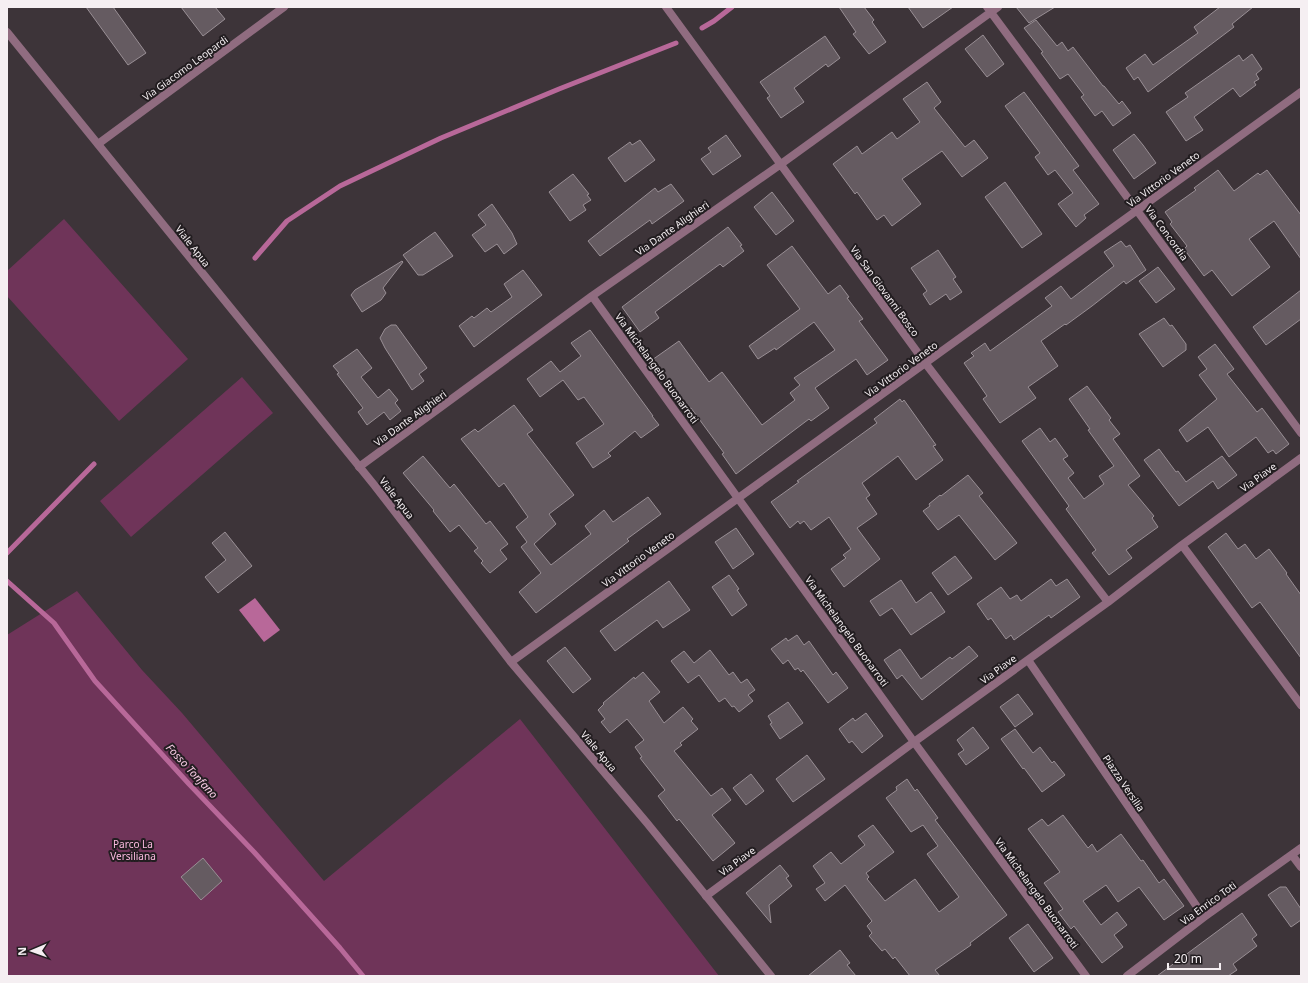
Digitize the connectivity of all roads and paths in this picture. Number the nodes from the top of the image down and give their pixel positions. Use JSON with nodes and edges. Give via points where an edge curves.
{"nodes":[{"id":1,"x":284,"y":7,"type":"edge"},
{"id":2,"x":666,"y":7,"type":"edge"},
{"id":3,"x":998,"y":7,"type":"edge"},
{"id":4,"x":988,"y":10,"type":"edge"},
{"id":5,"x":7,"y":32,"type":"edge"},
{"id":6,"x":1301,"y":92,"type":"edge"},
{"id":7,"x":98,"y":144,"type":"junction"},
{"id":8,"x":781,"y":164,"type":"junction"},
{"id":9,"x":1137,"y":210,"type":"junction"},
{"id":10,"x":592,"y":296,"type":"junction"},
{"id":11,"x":926,"y":364,"type":"junction"},
{"id":12,"x":1301,"y":433,"type":"edge"},
{"id":13,"x":1301,"y":458,"type":"edge"},
{"id":14,"x":359,"y":467,"type":"junction"},
{"id":15,"x":739,"y":498,"type":"junction"},
{"id":16,"x":1182,"y":545,"type":"junction"},
{"id":17,"x":1108,"y":602,"type":"junction"},
{"id":18,"x":1028,"y":660,"type":"junction"},
{"id":19,"x":511,"y":662,"type":"junction"},
{"id":20,"x":1301,"y":704,"type":"edge"},
{"id":21,"x":914,"y":742,"type":"junction"},
{"id":22,"x":1301,"y":848,"type":"edge"},
{"id":23,"x":1292,"y":855,"type":"junction"},
{"id":24,"x":1301,"y":867,"type":"edge"},
{"id":25,"x":706,"y":896,"type":"junction"},
{"id":26,"x":1204,"y":917,"type":"junction"},
{"id":27,"x":771,"y":976,"type":"edge"},
{"id":28,"x":1086,"y":976,"type":"edge"},
{"id":29,"x":1127,"y":976,"type":"edge"}],
"edges":[{"from":1,"to":7,"type":"street","name":"Via Giacomo Leopardi"},
{"from":2,"to":8,"type":"street","name":"Via San Giovanni Bosco"},
{"from":3,"to":4,"type":"street","name":"Via Dante Alighieri"},
{"from":4,"to":8,"type":"street","name":"Via Dante Alighieri"},
{"from":4,"to":9,"type":"street","name":"Via Concordia"},
{"from":5,"to":7,"type":"street","name":"Viale Apua"},
{"from":6,"to":9,"type":"street","name":"Via Vittorio Veneto"},
{"from":7,"to":14,"type":"street","name":"Viale Apua"},
{"from":8,"to":10,"type":"street","name":"Via Dante Alighieri"},
{"from":8,"to":11,"type":"street","name":"Via San Giovanni Bosco"},
{"from":9,"to":11,"type":"street","name":"Via Vittorio Veneto"},
{"from":9,"to":12,"type":"street","name":"Via Concordia"},
{"from":10,"to":14,"type":"street","name":"Via Dante Alighieri"},
{"from":10,"to":15,"type":"street","name":"Via Michelangelo Buonarroti"},
{"from":11,"to":15,"type":"street","name":"Via Vittorio Veneto"},
{"from":11,"to":17,"type":"street","name":"Via San Giovanni Bosco"},
{"from":13,"to":16,"type":"street","name":"Via Piave"},
{"from":14,"to":19,"type":"street","name":"Viale Apua"},
{"from":15,"to":19,"type":"street","name":"Via Vittorio Veneto"},
{"from":15,"to":21,"type":"street","name":"Via Michelangelo Buonarroti"},
{"from":16,"to":17,"type":"street","name":"Via Piave"},
{"from":16,"to":20,"type":"street"},
{"from":17,"to":18,"type":"street","name":"Via Piave"},
{"from":18,"to":21,"type":"street","name":"Via Piave"},
{"from":18,"to":26,"type":"street","name":"Piazza Versilia"},
{"from":19,"to":25,"type":"street","name":"Viale Apua"},
{"from":21,"to":25,"type":"street","name":"Via Piave"},
{"from":21,"to":28,"type":"street","name":"Via Michelangelo Buonarroti"},
{"from":22,"to":23,"type":"street","name":"Via Enrico Toti"},
{"from":23,"to":24,"type":"street"},
{"from":23,"to":26,"type":"street","name":"Via Enrico Toti"},
{"from":25,"to":27,"type":"street","name":"Viale Apua"},
{"from":26,"to":29,"type":"street","name":"Via Enrico Toti"}]}
